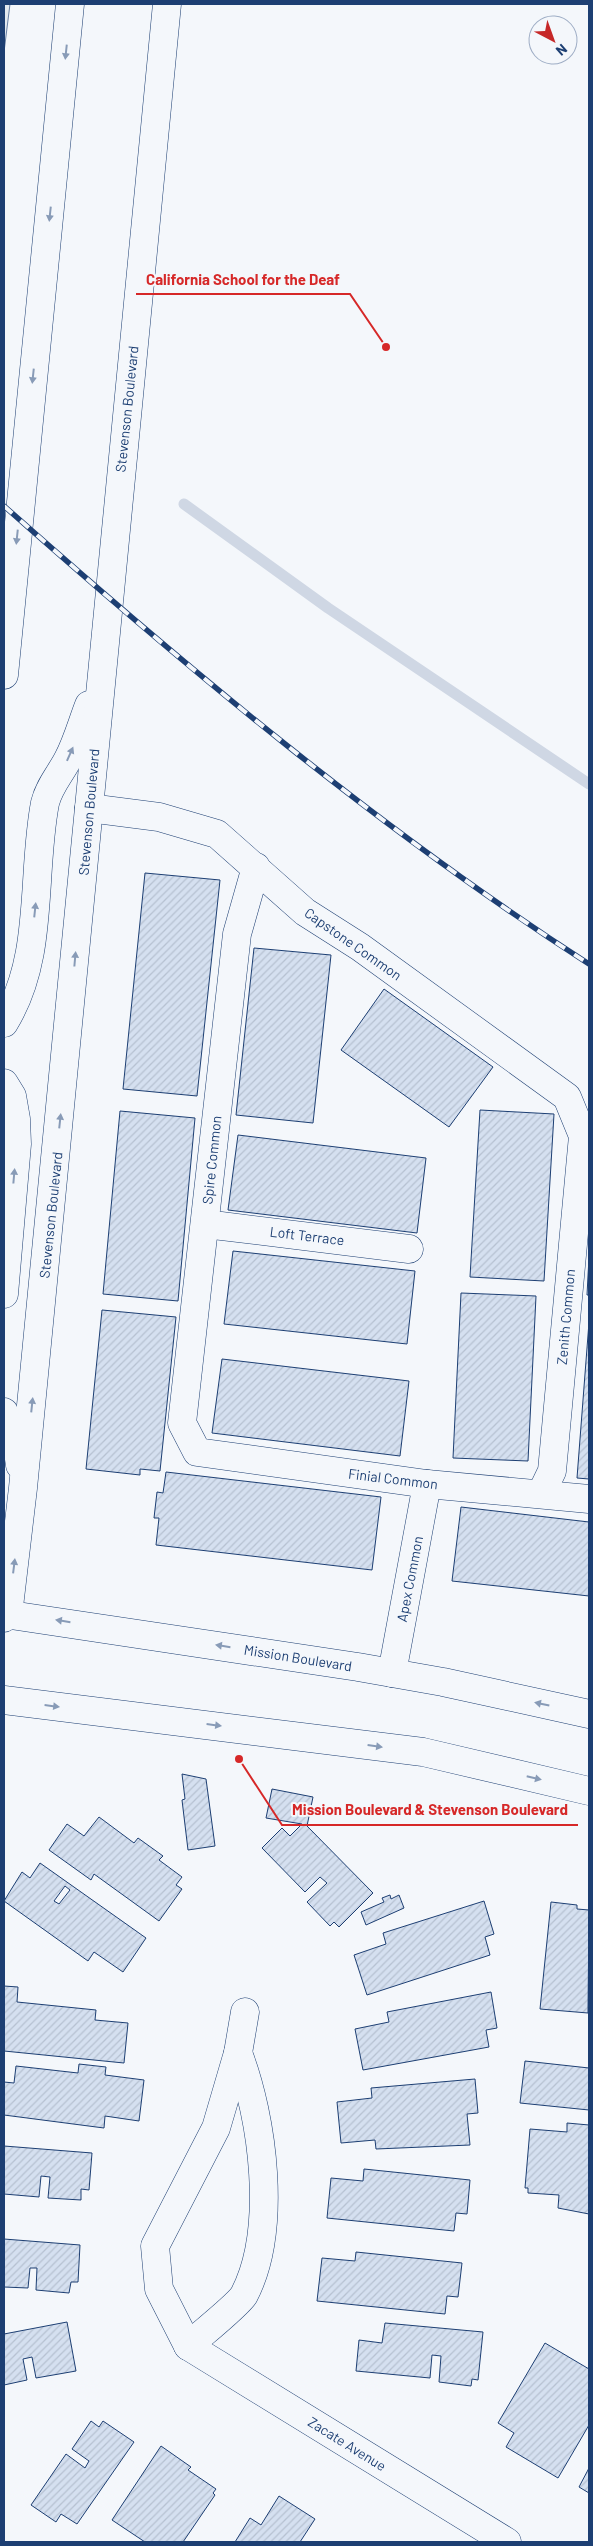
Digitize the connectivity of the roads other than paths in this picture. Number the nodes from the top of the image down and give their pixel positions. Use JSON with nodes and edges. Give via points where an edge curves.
{"nodes":[{"id":1,"x":70,"y":4,"type":"edge"},
{"id":2,"x":167,"y":4,"type":"edge"},
{"id":3,"x":103,"y":658,"type":"junction"},
{"id":4,"x":4,"y":675,"type":"edge"},
{"id":5,"x":89,"y":808,"type":"junction"},
{"id":6,"x":256,"y":867,"type":"junction"},
{"id":7,"x":4,"y":1023,"type":"edge"},
{"id":8,"x":4,"y":1083,"type":"edge"},
{"id":9,"x":583,"y":1136,"type":"joint"},
{"id":10,"x":204,"y":1224,"type":"junction"},
{"id":11,"x":409,"y":1249,"type":"dead end"},
{"id":12,"x":4,"y":1294,"type":"edge"},
{"id":13,"x":4,"y":1412,"type":"edge"},
{"id":14,"x":197,"y":1452,"type":"joint"},
{"id":15,"x":427,"y":1484,"type":"junction"},
{"id":16,"x":23,"y":1488,"type":"junction"},
{"id":17,"x":541,"y":1494,"type":"junction"},
{"id":18,"x":589,"y":1499,"type":"edge"},
{"id":19,"x":5,"y":1615,"type":"edge"},
{"id":20,"x":392,"y":1673,"type":"junction"},
{"id":21,"x":4,"y":1700,"type":"edge"},
{"id":22,"x":589,"y":1714,"type":"edge"},
{"id":23,"x":589,"y":1792,"type":"edge"},
{"id":24,"x":245,"y":2012,"type":"dead end"},
{"id":25,"x":238,"y":2053,"type":"junction"},
{"id":26,"x":188,"y":2346,"type":"junction"},
{"id":27,"x":507,"y":2542,"type":"edge"}],
"edges":[{"from":1,"to":4,"type":"main road","one_way":true},
{"from":2,"to":3,"type":"main road","name":"Stevenson Boulevard"},
{"from":3,"to":5,"type":"main road","name":"Stevenson Boulevard"},
{"from":7,"to":3,"type":"main road","one_way":true,"via":[[15,1002],[32,946],[46,802],[68,759]]},
{"from":5,"to":6,"type":"main road","name":"Capstone Common","via":[[159,817],[217,834]]},
{"from":16,"to":5,"type":"main road","name":"Stevenson Boulevard","one_way":true},
{"from":6,"to":9,"type":"main road","name":"Capstone Common","via":[[305,912],[360,947],[567,1097]]},
{"from":6,"to":10,"type":"main road","name":"Spire Common","via":[[237,934]]},
{"from":12,"to":8,"type":"main road","one_way":true,"via":[[17,1144],[12,1096]]},
{"from":9,"to":17,"type":"main road","name":"Zenith Common","via":[[552,1471]]},
{"from":10,"to":11,"type":"main road","name":"Loft Terrace"},
{"from":10,"to":14,"type":"main road","name":"Spire Common","via":[[182,1423]]},
{"from":13,"to":16,"type":"main road","via":[[18,1452]]},
{"from":14,"to":15,"type":"main road","name":"Finial Common"},
{"from":15,"to":17,"type":"main road","name":"Finial Common"},
{"from":15,"to":20,"type":"main road","name":"Apex Common"},
{"from":19,"to":16,"type":"main road","name":"Stevenson Boulevard","one_way":true},
{"from":17,"to":18,"type":"main road","name":"Finial Common"},
{"from":20,"to":19,"type":"main road","name":"Mission Boulevard","one_way":true},
{"from":22,"to":20,"type":"main road","name":"Mission Boulevard","one_way":true},
{"from":21,"to":23,"type":"main road","one_way":true,"via":[[423,1752]]},
{"from":24,"to":25,"type":"main road"},
{"from":25,"to":26,"type":"main road","via":[[216,2128],[155,2246],[159,2289]]},
{"from":25,"to":26,"type":"main road","via":[[249,2082],[260,2152],[263,2206],[257,2256],[243,2296]]},
{"from":26,"to":27,"type":"main road","name":"Zacate Avenue"}]}
